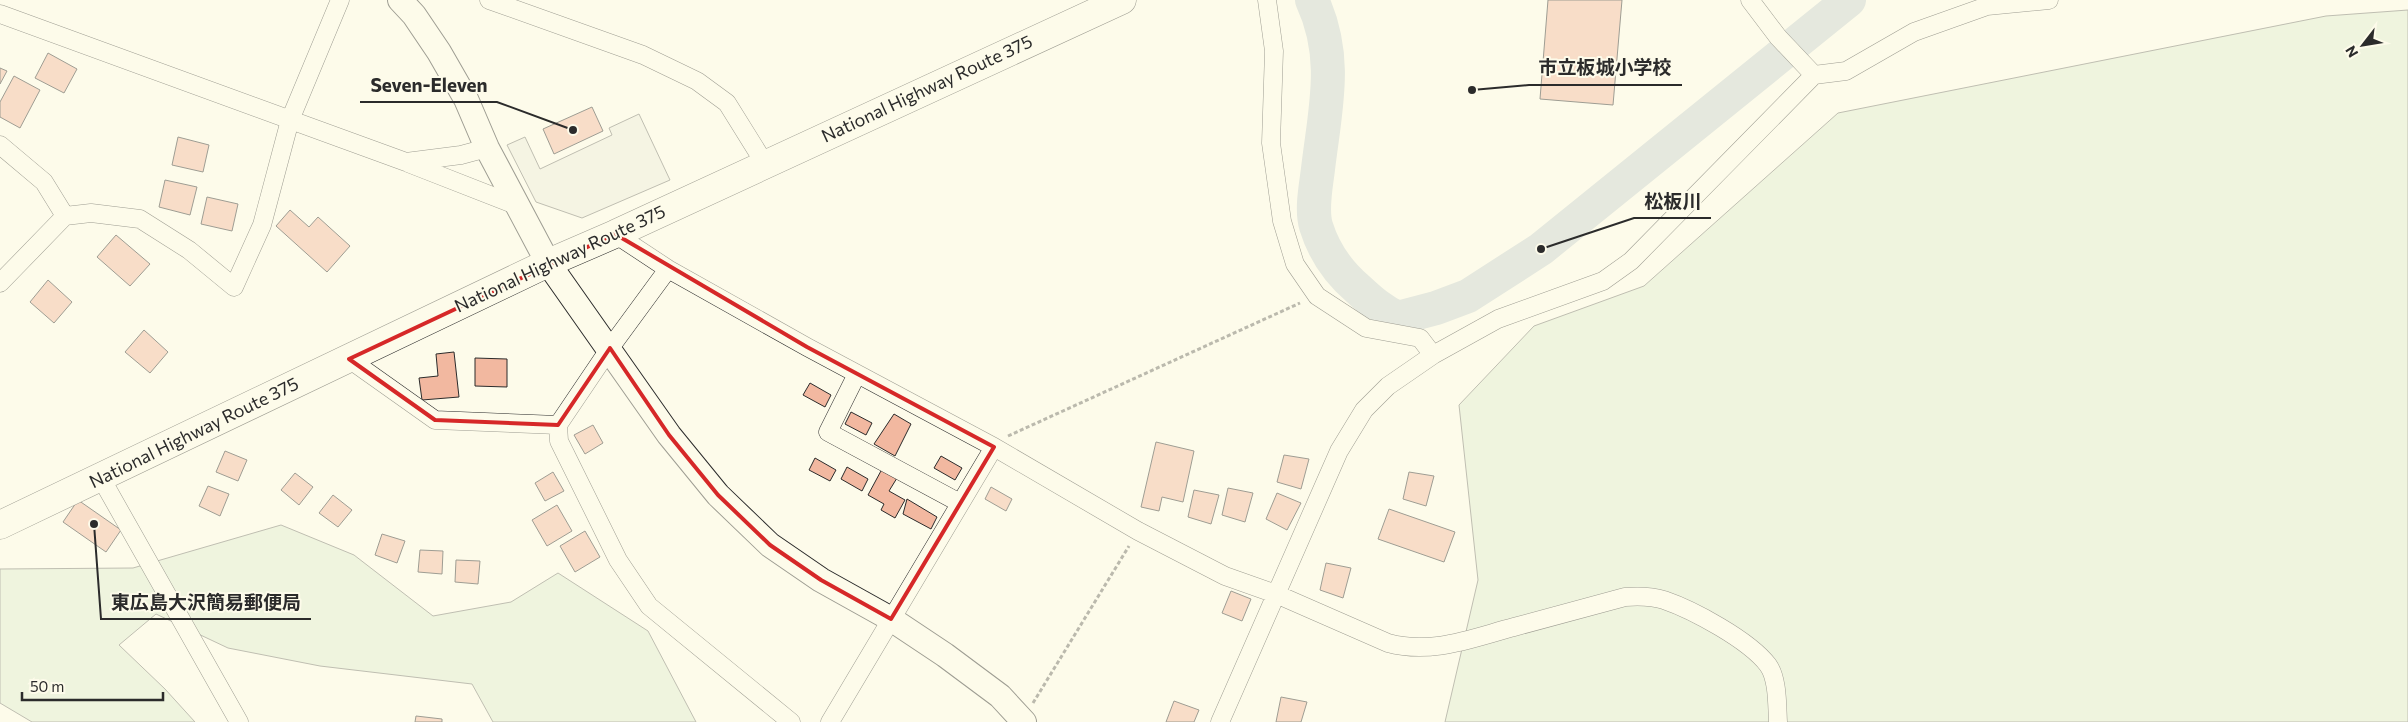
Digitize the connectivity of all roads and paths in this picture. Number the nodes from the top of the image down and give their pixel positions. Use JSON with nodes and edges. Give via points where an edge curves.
{"nodes":[{"id":1,"x":340,"y":0,"type":"edge"},
{"id":2,"x":400,"y":0,"type":"edge"},
{"id":3,"x":489,"y":0,"type":"edge"},
{"id":4,"x":1122,"y":0,"type":"edge"},
{"id":5,"x":1267,"y":0,"type":"edge"},
{"id":6,"x":1750,"y":0,"type":"edge"},
{"id":7,"x":2049,"y":0,"type":"edge"},
{"id":8,"x":0,"y":14,"type":"edge"},
{"id":9,"x":1809,"y":68,"type":"junction"},
{"id":10,"x":290,"y":120,"type":"junction"},
{"id":11,"x":0,"y":145,"type":"edge"},
{"id":12,"x":487,"y":148,"type":"junction"},
{"id":13,"x":406,"y":162,"type":"junction"},
{"id":14,"x":766,"y":164,"type":"junction"},
{"id":15,"x":518,"y":206,"type":"junction"},
{"id":16,"x":65,"y":216,"type":"junction"},
{"id":17,"x":615,"y":234,"type":"junction"},
{"id":18,"x":548,"y":263,"type":"junction"},
{"id":19,"x":668,"y":269,"type":"junction"},
{"id":20,"x":0,"y":284,"type":"edge"},
{"id":21,"x":1317,"y":296,"type":"junction"},
{"id":22,"x":610,"y":348,"type":"junction"},
{"id":23,"x":1433,"y":355,"type":"junction"},
{"id":24,"x":349,"y":359,"type":"junction"},
{"id":25,"x":857,"y":374,"type":"junction"},
{"id":26,"x":558,"y":425,"type":"junction"},
{"id":27,"x":994,"y":448,"type":"junction"},
{"id":28,"x":101,"y":478,"type":"junction"},
{"id":29,"x":960,"y":503,"type":"junction"},
{"id":30,"x":0,"y":525,"type":"edge"},
{"id":31,"x":1138,"y":531,"type":"junction"},
{"id":32,"x":1276,"y":594,"type":"junction"},
{"id":33,"x":891,"y":618,"type":"junction"},
{"id":34,"x":1022,"y":720,"type":"edge"},
{"id":35,"x":238,"y":722,"type":"edge"},
{"id":36,"x":791,"y":722,"type":"edge"},
{"id":37,"x":830,"y":722,"type":"edge"},
{"id":38,"x":1220,"y":722,"type":"edge"},
{"id":39,"x":1778,"y":722,"type":"edge"}],
"edges":[{"from":1,"to":10,"type":"street"},
{"from":2,"to":12,"type":"street","via":[[439,52],[466,99]]},
{"from":3,"to":14,"type":"street","via":[[643,55],[697,81],[727,104]]},
{"from":4,"to":14,"type":"highway","name":"National Highway Route 375"},
{"from":5,"to":21,"type":"street","via":[[1274,51],[1271,142],[1282,222],[1295,264]]},
{"from":6,"to":9,"type":"street","via":[[1778,37]]},
{"from":7,"to":9,"type":"street","via":[[1987,6],[1914,32],[1846,71]]},
{"from":8,"to":10,"type":"street"},
{"from":9,"to":23,"type":"street","via":[[1631,261],[1603,281],[1498,319]]},
{"from":10,"to":13,"type":"street"},
{"from":10,"to":16,"type":"street","via":[[262,225],[234,287],[189,250],[140,219],[91,212]]},
{"from":11,"to":16,"type":"street","via":[[44,182]]},
{"from":12,"to":13,"type":"street"},
{"from":12,"to":15,"type":"street"},
{"from":13,"to":15,"type":"street"},
{"from":14,"to":17,"type":"highway","name":"National Highway Route 375"},
{"from":15,"to":18,"type":"street"},
{"from":16,"to":20,"type":"street"},
{"from":17,"to":18,"type":"highway","name":"National Highway Route 375"},
{"from":17,"to":19,"type":"street"},
{"from":18,"to":22,"type":"street"},
{"from":18,"to":24,"type":"highway","name":"National Highway Route 375"},
{"from":19,"to":22,"type":"street"},
{"from":19,"to":25,"type":"street"},
{"from":21,"to":23,"type":"street","via":[[1366,328],[1420,338]]},
{"from":21,"to":27,"type":"path","via":[[1001,439]]},
{"from":22,"to":26,"type":"street"},
{"from":22,"to":33,"type":"street","via":[[670,435],[718,496],[770,545],[821,580]]},
{"from":23,"to":32,"type":"street","via":[[1388,386],[1364,410],[1339,450]]},
{"from":24,"to":26,"type":"street","via":[[435,420]]},
{"from":24,"to":28,"type":"highway","name":"National Highway Route 375"},
{"from":25,"to":27,"type":"street"},
{"from":25,"to":29,"type":"street","via":[[828,432]]},
{"from":26,"to":36,"type":"street","via":[[559,440],[618,560],[649,606]]},
{"from":27,"to":29,"type":"street"},
{"from":27,"to":31,"type":"street"},
{"from":28,"to":30,"type":"highway","name":"National Highway Route 375"},
{"from":28,"to":35,"type":"street"},
{"from":29,"to":33,"type":"street"},
{"from":31,"to":32,"type":"street","via":[[1225,576]]},
{"from":31,"to":34,"type":"path"},
{"from":32,"to":38,"type":"street"},
{"from":32,"to":39,"type":"street","via":[[1406,648],[1432,648],[1476,638],[1625,597],[1663,600],[1723,629],[1769,666]]},
{"from":33,"to":34,"type":"street","via":[[1000,696]]},
{"from":33,"to":37,"type":"street"}]}
